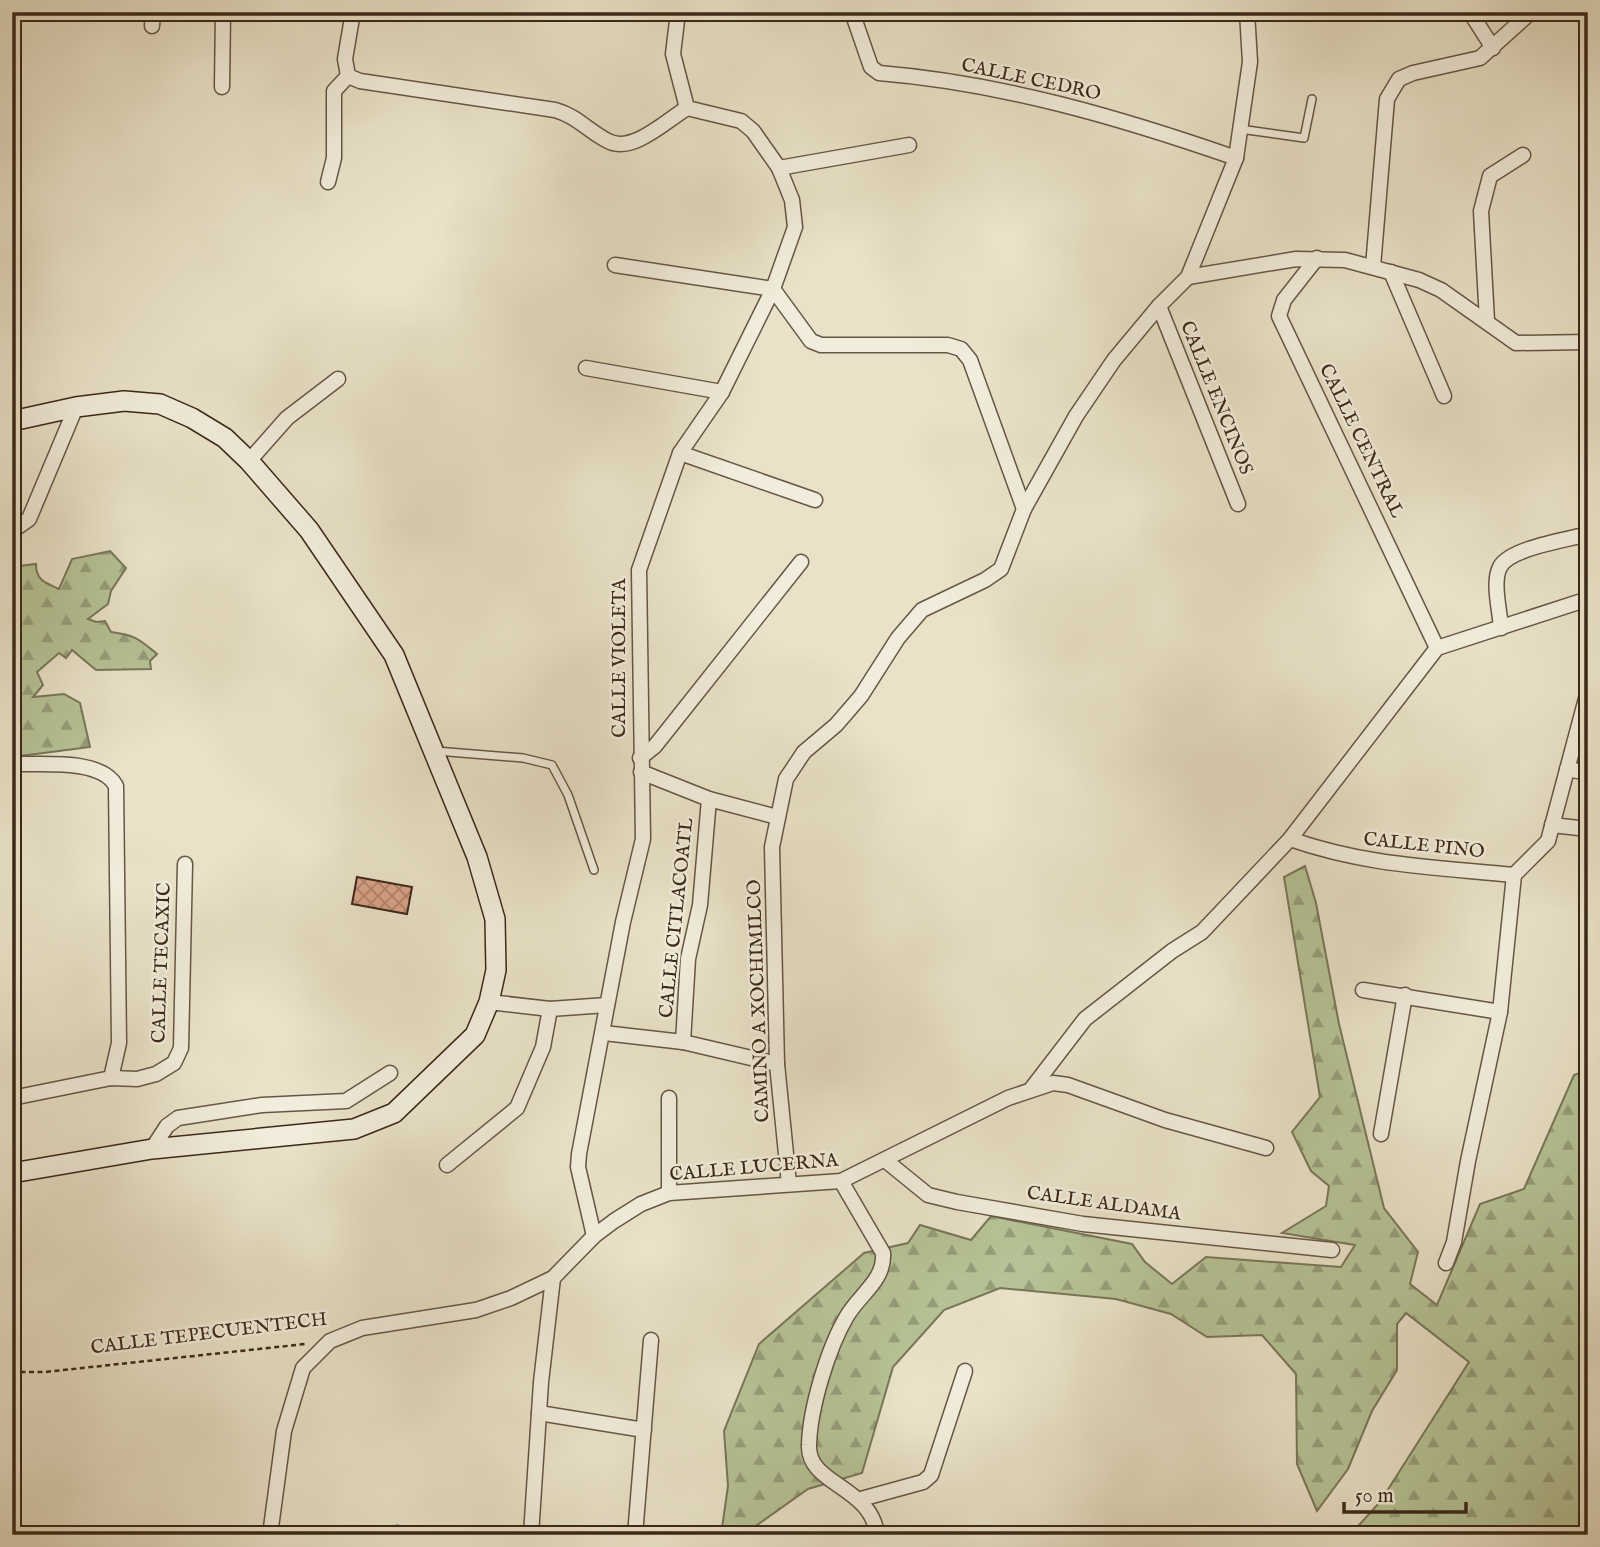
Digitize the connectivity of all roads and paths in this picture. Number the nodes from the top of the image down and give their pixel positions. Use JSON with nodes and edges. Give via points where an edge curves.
{"nodes":[{"id":1,"x":223,"y":12,"type":"edge"},
{"id":2,"x":353,"y":12,"type":"edge"},
{"id":3,"x":678,"y":12,"type":"edge"},
{"id":4,"x":852,"y":12,"type":"edge"},
{"id":5,"x":1247,"y":12,"type":"edge"},
{"id":6,"x":1470,"y":12,"type":"edge"},
{"id":7,"x":1531,"y":12,"type":"edge"},
{"id":8,"x":1493,"y":48,"type":"junction"},
{"id":9,"x":348,"y":76,"type":"junction"},
{"id":10,"x":222,"y":87,"type":"dead end"},
{"id":11,"x":1312,"y":99,"type":"dead end"},
{"id":12,"x":687,"y":108,"type":"junction"},
{"id":13,"x":1240,"y":129,"type":"junction"},
{"id":14,"x":909,"y":145,"type":"dead end"},
{"id":15,"x":1523,"y":155,"type":"dead end"},
{"id":16,"x":1236,"y":158,"type":"junction"},
{"id":17,"x":779,"y":168,"type":"junction"},
{"id":18,"x":328,"y":182,"type":"dead end"},
{"id":19,"x":1317,"y":258,"type":"junction"},
{"id":20,"x":615,"y":265,"type":"dead end"},
{"id":21,"x":1373,"y":267,"type":"junction"},
{"id":22,"x":1391,"y":272,"type":"junction"},
{"id":23,"x":1188,"y":277,"type":"junction"},
{"id":24,"x":774,"y":289,"type":"junction"},
{"id":25,"x":1159,"y":306,"type":"junction"},
{"id":26,"x":1487,"y":321,"type":"junction"},
{"id":27,"x":1588,"y":342,"type":"edge"},
{"id":28,"x":586,"y":368,"type":"dead end"},
{"id":29,"x":338,"y":379,"type":"dead end"},
{"id":30,"x":722,"y":392,"type":"junction"},
{"id":31,"x":1444,"y":396,"type":"dead end"},
{"id":32,"x":76,"y":407,"type":"junction"},
{"id":33,"x":12,"y":421,"type":"edge"},
{"id":34,"x":680,"y":453,"type":"junction"},
{"id":35,"x":249,"y":461,"type":"junction"},
{"id":36,"x":816,"y":500,"type":"dead end"},
{"id":37,"x":1238,"y":504,"type":"dead end"},
{"id":38,"x":1024,"y":509,"type":"junction"},
{"id":39,"x":12,"y":531,"type":"edge"},
{"id":40,"x":1588,"y":534,"type":"edge"},
{"id":41,"x":801,"y":562,"type":"dead end"},
{"id":42,"x":1588,"y":599,"type":"edge"},
{"id":43,"x":1501,"y":628,"type":"junction"},
{"id":44,"x":1437,"y":648,"type":"junction"},
{"id":45,"x":1588,"y":691,"type":"edge"},
{"id":46,"x":436,"y":751,"type":"junction"},
{"id":47,"x":12,"y":764,"type":"edge"},
{"id":48,"x":640,"y":765,"type":"junction"},
{"id":49,"x":1567,"y":769,"type":"junction"},
{"id":50,"x":1588,"y":773,"type":"edge"},
{"id":51,"x":709,"y":799,"type":"junction"},
{"id":52,"x":777,"y":817,"type":"junction"},
{"id":53,"x":1552,"y":825,"type":"junction"},
{"id":54,"x":1588,"y":829,"type":"edge"},
{"id":55,"x":1290,"y":839,"type":"junction"},
{"id":56,"x":185,"y":863,"type":"dead end"},
{"id":57,"x":594,"y":870,"type":"dead end"},
{"id":58,"x":1514,"y":875,"type":"junction"},
{"id":59,"x":1363,"y":990,"type":"dead end"},
{"id":60,"x":1405,"y":995,"type":"junction"},
{"id":61,"x":489,"y":1002,"type":"junction"},
{"id":62,"x":607,"y":1005,"type":"junction"},
{"id":63,"x":550,"y":1009,"type":"junction"},
{"id":64,"x":1500,"y":1012,"type":"junction"},
{"id":65,"x":604,"y":1032,"type":"junction"},
{"id":66,"x":683,"y":1042,"type":"junction"},
{"id":67,"x":777,"y":1064,"type":"junction"},
{"id":68,"x":390,"y":1073,"type":"dead end"},
{"id":69,"x":111,"y":1078,"type":"junction"},
{"id":70,"x":1032,"y":1088,"type":"junction"},
{"id":71,"x":12,"y":1098,"type":"edge"},
{"id":72,"x":669,"y":1098,"type":"dead end"},
{"id":73,"x":1381,"y":1134,"type":"dead end"},
{"id":74,"x":1266,"y":1147,"type":"dead end"},
{"id":75,"x":152,"y":1149,"type":"junction"},
{"id":76,"x":885,"y":1160,"type":"junction"},
{"id":77,"x":447,"y":1165,"type":"dead end"},
{"id":78,"x":12,"y":1174,"type":"edge"},
{"id":79,"x":841,"y":1181,"type":"junction"},
{"id":80,"x":789,"y":1184,"type":"junction"},
{"id":81,"x":669,"y":1193,"type":"junction"},
{"id":82,"x":594,"y":1236,"type":"junction"},
{"id":83,"x":1332,"y":1250,"type":"dead end"},
{"id":84,"x":1446,"y":1262,"type":"dead end"},
{"id":85,"x":553,"y":1278,"type":"junction"},
{"id":86,"x":651,"y":1340,"type":"dead end"},
{"id":87,"x":330,"y":1341,"type":"junction"},
{"id":88,"x":965,"y":1371,"type":"dead end"},
{"id":89,"x":12,"y":1372,"type":"edge"},
{"id":90,"x":539,"y":1413,"type":"junction"},
{"id":91,"x":644,"y":1430,"type":"junction"},
{"id":92,"x":861,"y":1499,"type":"junction"},
{"id":93,"x":270,"y":1535,"type":"edge"},
{"id":94,"x":531,"y":1535,"type":"edge"},
{"id":95,"x":635,"y":1535,"type":"edge"},
{"id":96,"x":877,"y":1535,"type":"edge"}],
"edges":[{"from":1,"to":10,"type":"street"},
{"from":2,"to":9,"type":"street","via":[[345,59]]},
{"from":3,"to":12,"type":"street","via":[[673,54]]},
{"from":4,"to":16,"type":"street","name":"CALLE CEDRO","via":[[871,67],[879,73],[1027,97],[1136,123]]},
{"from":5,"to":13,"type":"street","via":[[1250,62]]},
{"from":6,"to":8,"type":"street"},
{"from":7,"to":8,"type":"street"},
{"from":8,"to":21,"type":"street","via":[[1480,58],[1399,79],[1387,100]]},
{"from":9,"to":12,"type":"street","via":[[569,114],[621,145],[634,142]]},
{"from":9,"to":18,"type":"street","via":[[334,91],[334,158]]},
{"from":11,"to":13,"type":"lane","via":[[1304,138]]},
{"from":12,"to":17,"type":"street","name":"CALLE VIOLETA","via":[[741,121]]},
{"from":13,"to":16,"type":"street"},
{"from":14,"to":17,"type":"street"},
{"from":15,"to":26,"type":"street","via":[[1490,177],[1481,211]]},
{"from":16,"to":23,"type":"street"},
{"from":17,"to":24,"type":"street","name":"CALLE VIOLETA","via":[[796,216]]},
{"from":19,"to":21,"type":"street"},
{"from":19,"to":23,"type":"street"},
{"from":19,"to":44,"type":"street","name":"CALLE CENTRAL","via":[[1284,300],[1279,316]]},
{"from":20,"to":24,"type":"street"},
{"from":21,"to":22,"type":"street"},
{"from":22,"to":26,"type":"street","via":[[1441,290]]},
{"from":22,"to":31,"type":"street"},
{"from":23,"to":25,"type":"street","name":"CAMINO A XOCHIMILCO"},
{"from":24,"to":30,"type":"street","name":"CALLE VIOLETA"},
{"from":24,"to":38,"type":"street","via":[[811,341],[821,345],[948,345],[961,349],[970,360]]},
{"from":25,"to":37,"type":"street","name":"CALLE ENCINOS"},
{"from":25,"to":38,"type":"street","name":"CAMINO A XOCHIMILCO","via":[[1076,416]]},
{"from":26,"to":27,"type":"street","via":[[1516,343]]},
{"from":28,"to":30,"type":"street"},
{"from":29,"to":35,"type":"street","via":[[287,418]]},
{"from":30,"to":34,"type":"street","name":"CALLE VIOLETA"},
{"from":32,"to":33,"type":"main road"},
{"from":32,"to":35,"type":"main road","via":[[124,401],[160,404],[225,438]]},
{"from":32,"to":39,"type":"street","via":[[29,519]]},
{"from":34,"to":36,"type":"street"},
{"from":34,"to":48,"type":"street","name":"CALLE VIOLETA","via":[[639,570]]},
{"from":35,"to":46,"type":"main road","via":[[309,530],[394,654]]},
{"from":38,"to":52,"type":"street","name":"CAMINO A XOCHIMILCO","via":[[1000,569],[922,610],[861,696],[804,752],[786,779]]},
{"from":40,"to":43,"type":"street","via":[[1513,554],[1501,566]]},
{"from":41,"to":48,"type":"street"},
{"from":42,"to":43,"type":"street"},
{"from":43,"to":44,"type":"street"},
{"from":44,"to":55,"type":"street"},
{"from":45,"to":49,"type":"street"},
{"from":46,"to":57,"type":"lane","via":[[552,765],[568,795]]},
{"from":46,"to":61,"type":"main road","via":[[477,857],[495,919],[496,970]]},
{"from":47,"to":69,"type":"street","via":[[97,768],[116,786],[119,1043]]},
{"from":48,"to":51,"type":"street"},
{"from":48,"to":62,"type":"street","name":"CALLE VIOLETA","via":[[643,839]]},
{"from":49,"to":50,"type":"street"},
{"from":49,"to":53,"type":"street"},
{"from":51,"to":52,"type":"street"},
{"from":51,"to":66,"type":"street","name":"CALLE CITLACOATL","via":[[700,905],[688,959]]},
{"from":52,"to":67,"type":"street","name":"CAMINO A XOCHIMILCO","via":[[772,847]]},
{"from":53,"to":54,"type":"street"},
{"from":53,"to":58,"type":"street","via":[[1548,841]]},
{"from":55,"to":58,"type":"street","name":"CALLE PINO","via":[[1387,865]]},
{"from":55,"to":70,"type":"street","via":[[1202,932],[1085,1019]]},
{"from":56,"to":69,"type":"street","name":"CALLE TECAXIC","via":[[181,1048],[174,1063],[156,1074]]},
{"from":58,"to":64,"type":"street"},
{"from":59,"to":60,"type":"street"},
{"from":60,"to":64,"type":"street"},
{"from":60,"to":73,"type":"street"},
{"from":61,"to":63,"type":"street"},
{"from":61,"to":75,"type":"main road","via":[[475,1035],[394,1113],[354,1129]]},
{"from":62,"to":63,"type":"street"},
{"from":62,"to":65,"type":"street","name":"CALLE VIOLETA"},
{"from":63,"to":77,"type":"street","via":[[542,1047],[517,1108]]},
{"from":64,"to":84,"type":"street","via":[[1454,1242]]},
{"from":65,"to":66,"type":"street"},
{"from":65,"to":82,"type":"street","name":"CALLE VIOLETA","via":[[579,1154]]},
{"from":66,"to":67,"type":"street"},
{"from":67,"to":80,"type":"street","name":"CAMINO A XOCHIMILCO"},
{"from":68,"to":75,"type":"street","via":[[346,1101],[262,1105],[178,1118]]},
{"from":69,"to":71,"type":"street","name":"CALLE TECAXIC"},
{"from":70,"to":74,"type":"street","via":[[1068,1085],[1165,1120]]},
{"from":70,"to":76,"type":"street","name":"CALLE LUCERNA"},
{"from":72,"to":81,"type":"street"},
{"from":75,"to":78,"type":"main road"},
{"from":76,"to":79,"type":"street","name":"CALLE LUCERNA"},
{"from":76,"to":83,"type":"street","name":"CALLE ALDAMA","via":[[928,1195],[957,1202],[1083,1224]]},
{"from":79,"to":80,"type":"street","name":"CALLE LUCERNA"},
{"from":79,"to":92,"type":"street","via":[[883,1252],[884,1265],[846,1316],[817,1398],[809,1447],[813,1463],[826,1477]]},
{"from":80,"to":81,"type":"street","name":"CALLE LUCERNA"},
{"from":81,"to":82,"type":"street","name":"CALLE LUCERNA","via":[[641,1204]]},
{"from":82,"to":85,"type":"street","name":"CALLE TEPECUENTECH"},
{"from":85,"to":87,"type":"street","name":"CALLE TEPECUENTECH","via":[[477,1310],[362,1328]]},
{"from":85,"to":90,"type":"street"},
{"from":86,"to":91,"type":"street"},
{"from":87,"to":89,"type":"path","name":"CALLE TEPECUENTECH"},
{"from":87,"to":93,"type":"street","via":[[303,1368],[284,1431]]},
{"from":88,"to":92,"type":"street","via":[[931,1475],[923,1482]]},
{"from":90,"to":91,"type":"street"},
{"from":90,"to":94,"type":"street"},
{"from":91,"to":95,"type":"street"},
{"from":92,"to":96,"type":"street"}]}
